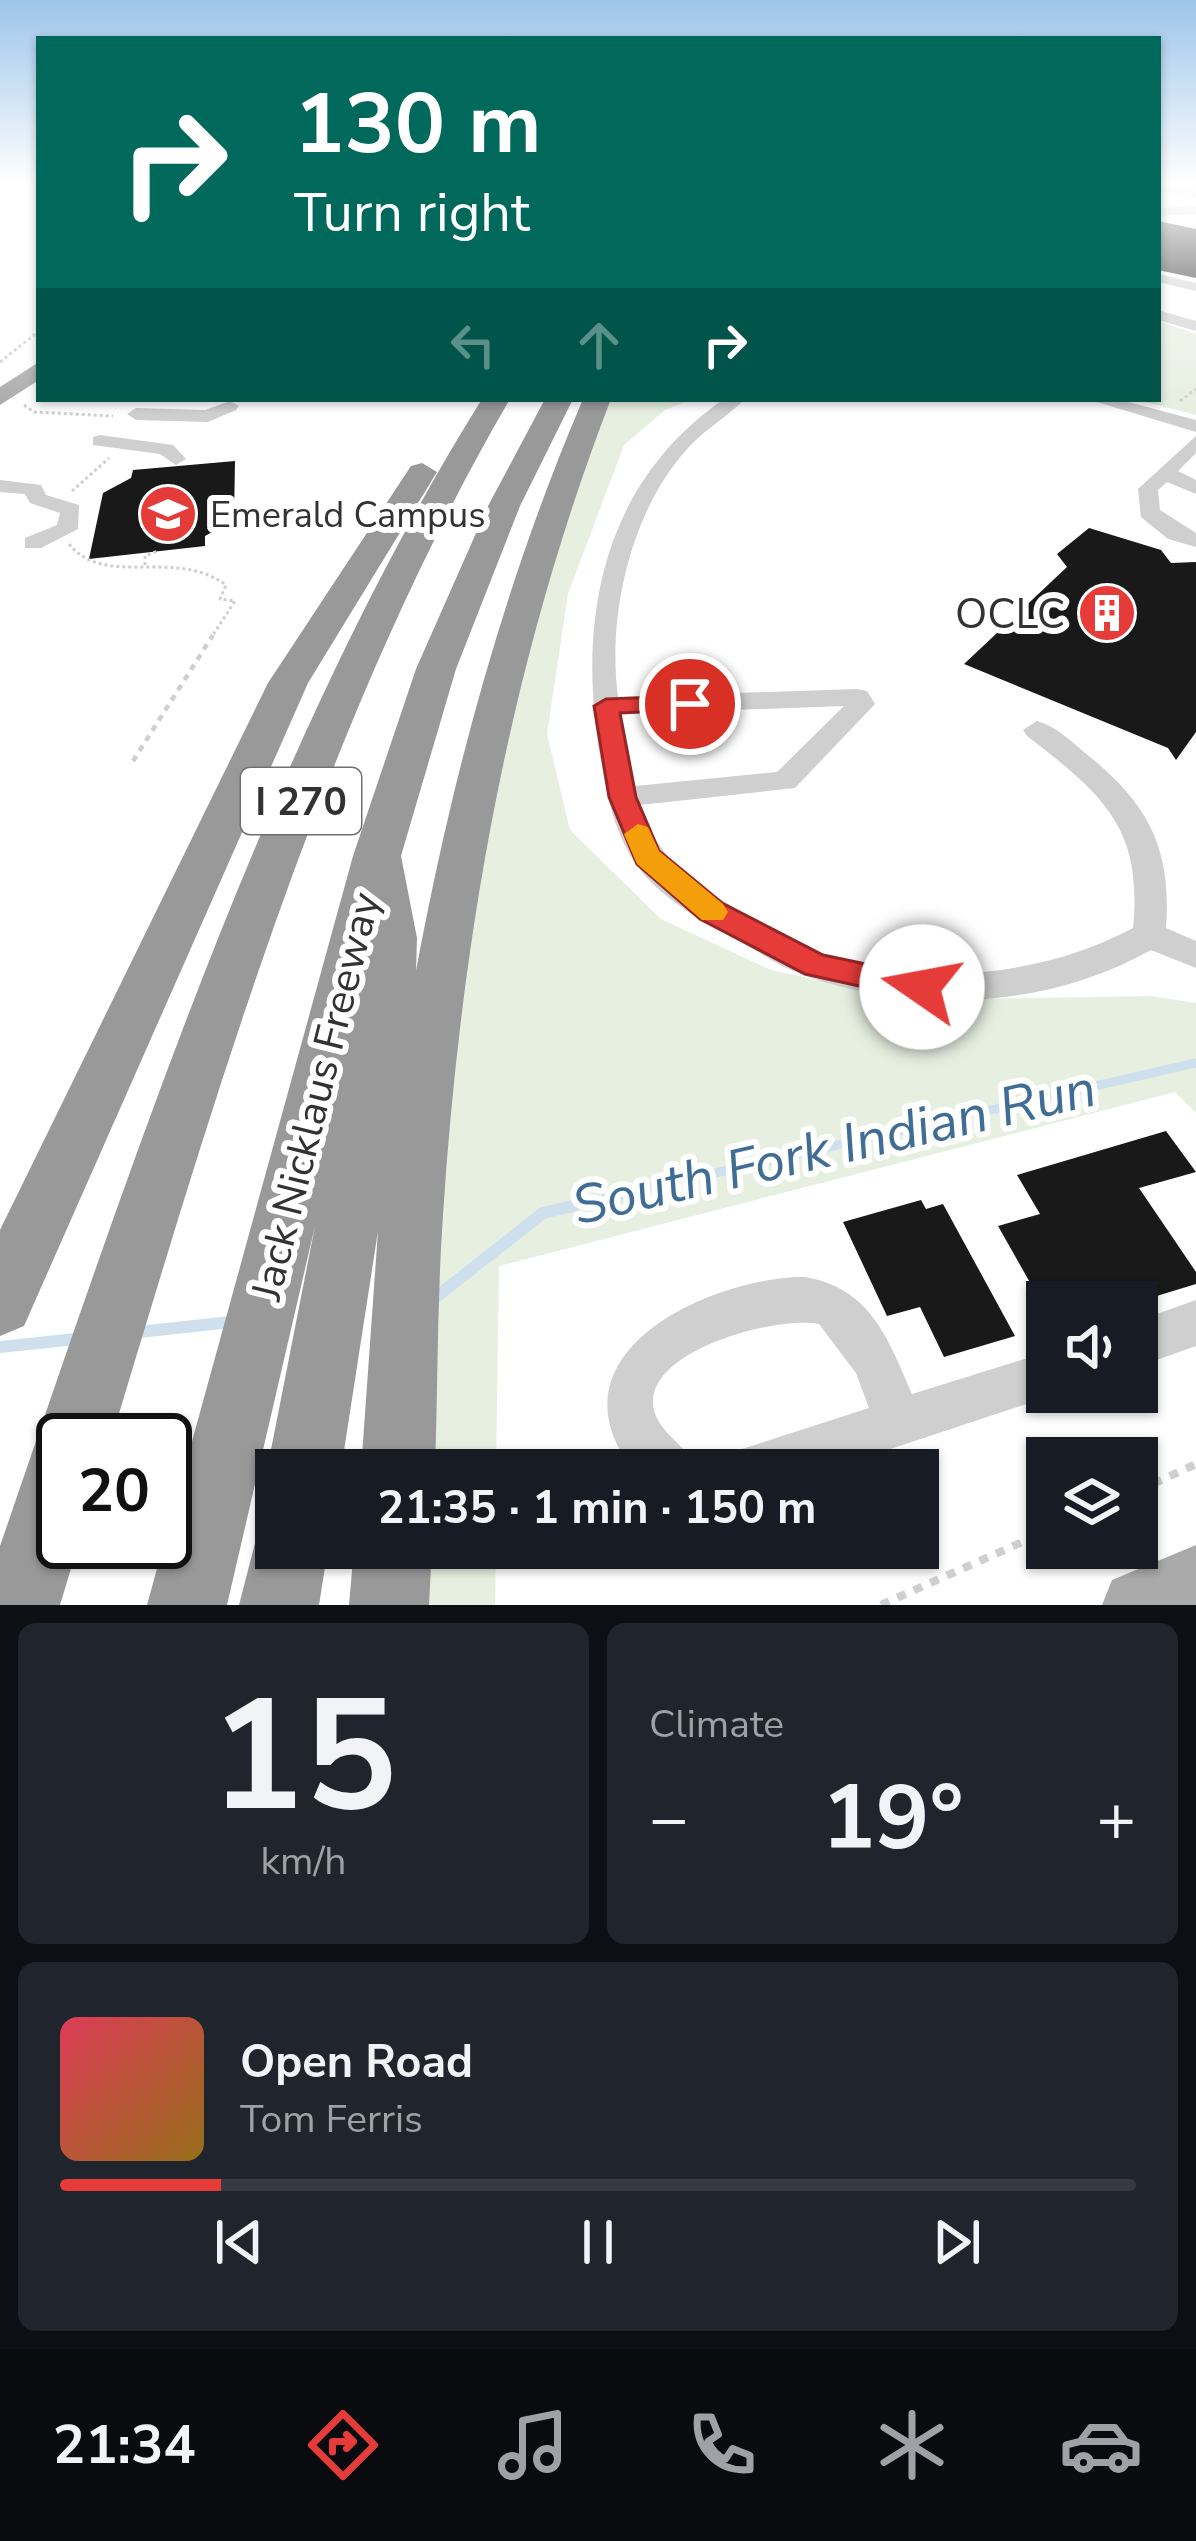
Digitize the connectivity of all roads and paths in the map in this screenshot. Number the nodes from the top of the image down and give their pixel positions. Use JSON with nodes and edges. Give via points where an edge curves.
{"nodes":[{"id":1,"x":1161,"y":279,"type":"edge"},
{"id":2,"x":1196,"y":287,"type":"edge"},
{"id":3,"x":1161,"y":316,"type":"edge"},
{"id":4,"x":1196,"y":326,"type":"edge"},
{"id":5,"x":36,"y":333,"type":"edge"},
{"id":6,"x":36,"y":350,"type":"edge"},
{"id":7,"x":0,"y":362,"type":"edge"},
{"id":8,"x":36,"y":372,"type":"edge"},
{"id":9,"x":0,"y":377,"type":"edge"},
{"id":10,"x":8,"y":398,"type":"edge"},
{"id":11,"x":481,"y":402,"type":"edge"},
{"id":12,"x":494,"y":402,"type":"edge"},
{"id":13,"x":557,"y":402,"type":"edge"},
{"id":14,"x":596,"y":402,"type":"edge"},
{"id":15,"x":731,"y":402,"type":"edge"},
{"id":16,"x":1107,"y":402,"type":"edge"},
{"id":17,"x":230,"y":406,"type":"dead end"},
{"id":18,"x":138,"y":413,"type":"junction"},
{"id":19,"x":1196,"y":426,"type":"edge"},
{"id":20,"x":1196,"y":442,"type":"edge"},
{"id":21,"x":101,"y":445,"type":"junction"},
{"id":22,"x":176,"y":459,"type":"dead end"},
{"id":23,"x":1164,"y":472,"type":"junction"},
{"id":24,"x":0,"y":486,"type":"edge"},
{"id":25,"x":1196,"y":488,"type":"edge"},
{"id":26,"x":78,"y":503,"type":"dead end"},
{"id":27,"x":77,"y":532,"type":"dead end"},
{"id":28,"x":1196,"y":540,"type":"edge"},
{"id":29,"x":33,"y":543,"type":"dead end"},
{"id":30,"x":158,"y":551,"type":"dead end"},
{"id":31,"x":145,"y":565,"type":"junction"},
{"id":32,"x":606,"y":706,"type":"junction"},
{"id":33,"x":1036,"y":730,"type":"dead end"},
{"id":34,"x":133,"y":761,"type":"dead end"},
{"id":35,"x":622,"y":797,"type":"junction"},
{"id":36,"x":377,"y":856,"type":"junction"},
{"id":37,"x":1149,"y":935,"type":"junction"},
{"id":38,"x":1196,"y":955,"type":"edge"},
{"id":39,"x":0,"y":1302,"type":"edge"},
{"id":40,"x":1196,"y":1323,"type":"edge"},
{"id":41,"x":1158,"y":1337,"type":"edge"},
{"id":42,"x":1026,"y":1382,"type":"edge"},
{"id":43,"x":82,"y":1413,"type":"edge"},
{"id":44,"x":899,"y":1422,"type":"junction"},
{"id":45,"x":400,"y":1435,"type":"edge"},
{"id":46,"x":308,"y":1445,"type":"edge"},
{"id":47,"x":652,"y":1449,"type":"edge"},
{"id":48,"x":816,"y":1449,"type":"edge"},
{"id":49,"x":1196,"y":1464,"type":"edge"},
{"id":50,"x":1158,"y":1481,"type":"edge"},
{"id":51,"x":1026,"y":1540,"type":"edge"},
{"id":52,"x":36,"y":1555,"type":"edge"},
{"id":53,"x":285,"y":1569,"type":"edge"},
{"id":54,"x":392,"y":1569,"type":"edge"},
{"id":55,"x":1196,"y":1580,"type":"edge"},
{"id":56,"x":20,"y":1605,"type":"edge"},
{"id":57,"x":188,"y":1605,"type":"edge"},
{"id":58,"x":279,"y":1605,"type":"edge"},
{"id":59,"x":389,"y":1605,"type":"edge"},
{"id":60,"x":881,"y":1605,"type":"edge"},
{"id":61,"x":1137,"y":1605,"type":"edge"}],
"edges":[{"from":1,"to":2,"type":"lane"},
{"from":3,"to":4,"type":"lane"},
{"from":5,"to":7,"type":"path"},
{"from":6,"to":9,"type":"main road"},
{"from":8,"to":10,"type":"main road"},
{"from":10,"to":18,"type":"path","via":[[34,412]]},
{"from":11,"to":39,"type":"highway","via":[[421,472],[287,682]]},
{"from":12,"to":43,"type":"highway","number":"I 270","via":[[402,565],[333,722],[237,964]]},
{"from":13,"to":36,"type":"highway","name":"Jack Nicklaus Freeway","number":"I 270","via":[[436,669]]},
{"from":14,"to":45,"type":"highway","via":[[502,670],[457,880],[414,1182]]},
{"from":15,"to":32,"type":"lane","via":[[668,454],[637,514],[613,578],[602,664]]},
{"from":16,"to":19,"type":"lane"},
{"from":17,"to":18,"type":"lane","via":[[208,416]]},
{"from":18,"to":21,"type":"lane"},
{"from":20,"to":23,"type":"lane"},
{"from":21,"to":22,"type":"lane","via":[[166,449]]},
{"from":21,"to":26,"type":"path","via":[[111,456],[66,496]]},
{"from":23,"to":25,"type":"lane"},
{"from":23,"to":28,"type":"lane","via":[[1148,489],[1149,512]]},
{"from":24,"to":29,"type":"lane","via":[[34,489],[37,500],[71,510],[67,529]]},
{"from":27,"to":31,"type":"path","via":[[65,538],[81,559]]},
{"from":30,"to":31,"type":"path","via":[[145,556]]},
{"from":31,"to":34,"type":"path","via":[[214,573],[226,585],[220,599],[235,601]]},
{"from":32,"to":35,"type":"lane"},
{"from":32,"to":35,"type":"lane","via":[[857,697],[861,704],[785,781]]},
{"from":33,"to":37,"type":"lane","via":[[1098,776],[1146,837],[1156,885]]},
{"from":35,"to":37,"type":"lane","via":[[647,856],[711,911],[816,966],[922,987],[1042,978],[1122,953]]},
{"from":36,"to":46,"type":"highway","via":[[391,938],[389,987]]},
{"from":36,"to":57,"type":"highway","name":"Jack Nicklaus Freeway","number":"I 270"},
{"from":37,"to":38,"type":"lane"},
{"from":40,"to":41,"type":"lane"},
{"from":42,"to":44,"type":"lane"},
{"from":44,"to":47,"type":"lane","via":[[873,1358],[832,1304],[796,1299],[702,1324],[652,1349],[629,1387],[635,1432]]},
{"from":44,"to":48,"type":"lane"},
{"from":49,"to":50,"type":"path"},
{"from":51,"to":60,"type":"path"},
{"from":52,"to":56,"type":"highway","number":"I 270"},
{"from":53,"to":58,"type":"highway"},
{"from":54,"to":59,"type":"highway"},
{"from":55,"to":61,"type":"main road"}]}
